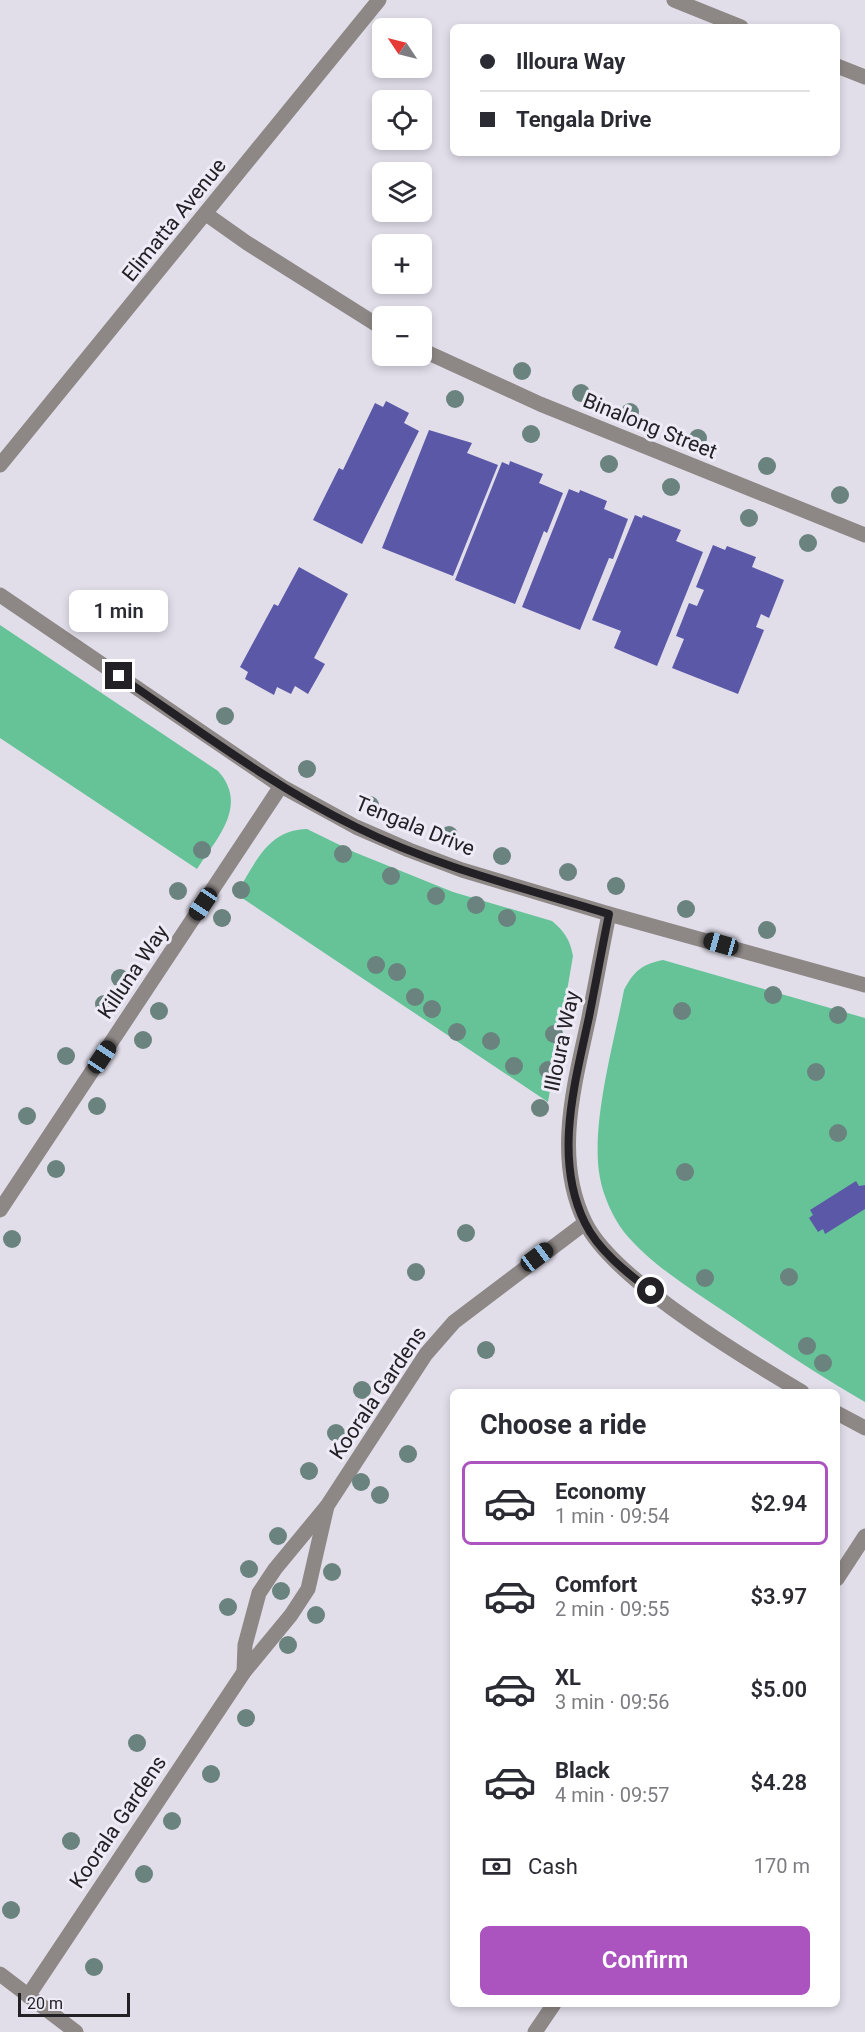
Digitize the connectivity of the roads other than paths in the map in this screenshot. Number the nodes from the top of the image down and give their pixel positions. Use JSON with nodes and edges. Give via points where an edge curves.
{"nodes":[{"id":1,"x":379,"y":0,"type":"edge"},
{"id":2,"x":674,"y":0,"type":"edge"},
{"id":3,"x":734,"y":24,"type":"edge"},
{"id":4,"x":840,"y":67,"type":"edge"},
{"id":5,"x":865,"y":77,"type":"edge"},
{"id":6,"x":206,"y":214,"type":"junction"},
{"id":7,"x":372,"y":322,"type":"edge"},
{"id":8,"x":432,"y":355,"type":"edge"},
{"id":9,"x":0,"y":465,"type":"edge"},
{"id":10,"x":865,"y":535,"type":"edge"},
{"id":11,"x":0,"y":595,"type":"edge"},
{"id":12,"x":281,"y":786,"type":"junction"},
{"id":13,"x":609,"y":914,"type":"junction"},
{"id":14,"x":865,"y":985,"type":"edge"},
{"id":15,"x":0,"y":1210,"type":"edge"},
{"id":16,"x":585,"y":1223,"type":"junction"},
{"id":17,"x":797,"y":1389,"type":"edge"},
{"id":18,"x":840,"y":1415,"type":"edge"},
{"id":19,"x":865,"y":1428,"type":"edge"},
{"id":20,"x":327,"y":1506,"type":"junction"},
{"id":21,"x":865,"y":1536,"type":"edge"},
{"id":22,"x":840,"y":1574,"type":"edge"},
{"id":23,"x":244,"y":1672,"type":"junction"},
{"id":24,"x":0,"y":1974,"type":"edge"},
{"id":25,"x":28,"y":1996,"type":"junction"},
{"id":26,"x":552,"y":2007,"type":"edge"},
{"id":27,"x":76,"y":2032,"type":"edge"},
{"id":28,"x":535,"y":2032,"type":"edge"}],
"edges":[{"from":1,"to":6,"type":"street","name":"Elimatta Avenue"},
{"from":2,"to":3,"type":"street"},
{"from":4,"to":5,"type":"street"},
{"from":6,"to":7,"type":"street"},
{"from":6,"to":9,"type":"street","name":"Elimatta Avenue"},
{"from":8,"to":10,"type":"street","name":"Binalong Street","via":[[540,404]]},
{"from":11,"to":12,"type":"street","name":"Tengala Drive"},
{"from":12,"to":13,"type":"street","name":"Tengala Drive","via":[[356,827],[409,850]]},
{"from":12,"to":15,"type":"street","name":"Killuna Way"},
{"from":13,"to":14,"type":"street","name":"Tengala Drive"},
{"from":13,"to":16,"type":"street","name":"Illoura Way","via":[[570,1105],[568,1151],[576,1201]]},
{"from":16,"to":17,"type":"street","name":"Illoura Way","via":[[595,1240],[633,1277],[687,1318]]},
{"from":16,"to":20,"type":"street","name":"Koorala Gardens","via":[[454,1322],[426,1354]]},
{"from":18,"to":19,"type":"street"},
{"from":20,"to":23,"type":"street","name":"Koorala Gardens","via":[[308,1589]]},
{"from":20,"to":23,"type":"street","name":"Koorala Gardens","via":[[259,1593],[245,1645]]},
{"from":21,"to":22,"type":"street"},
{"from":23,"to":25,"type":"street","name":"Koorala Gardens"},
{"from":24,"to":25,"type":"street"},
{"from":25,"to":27,"type":"street"},
{"from":26,"to":28,"type":"street"}]}
